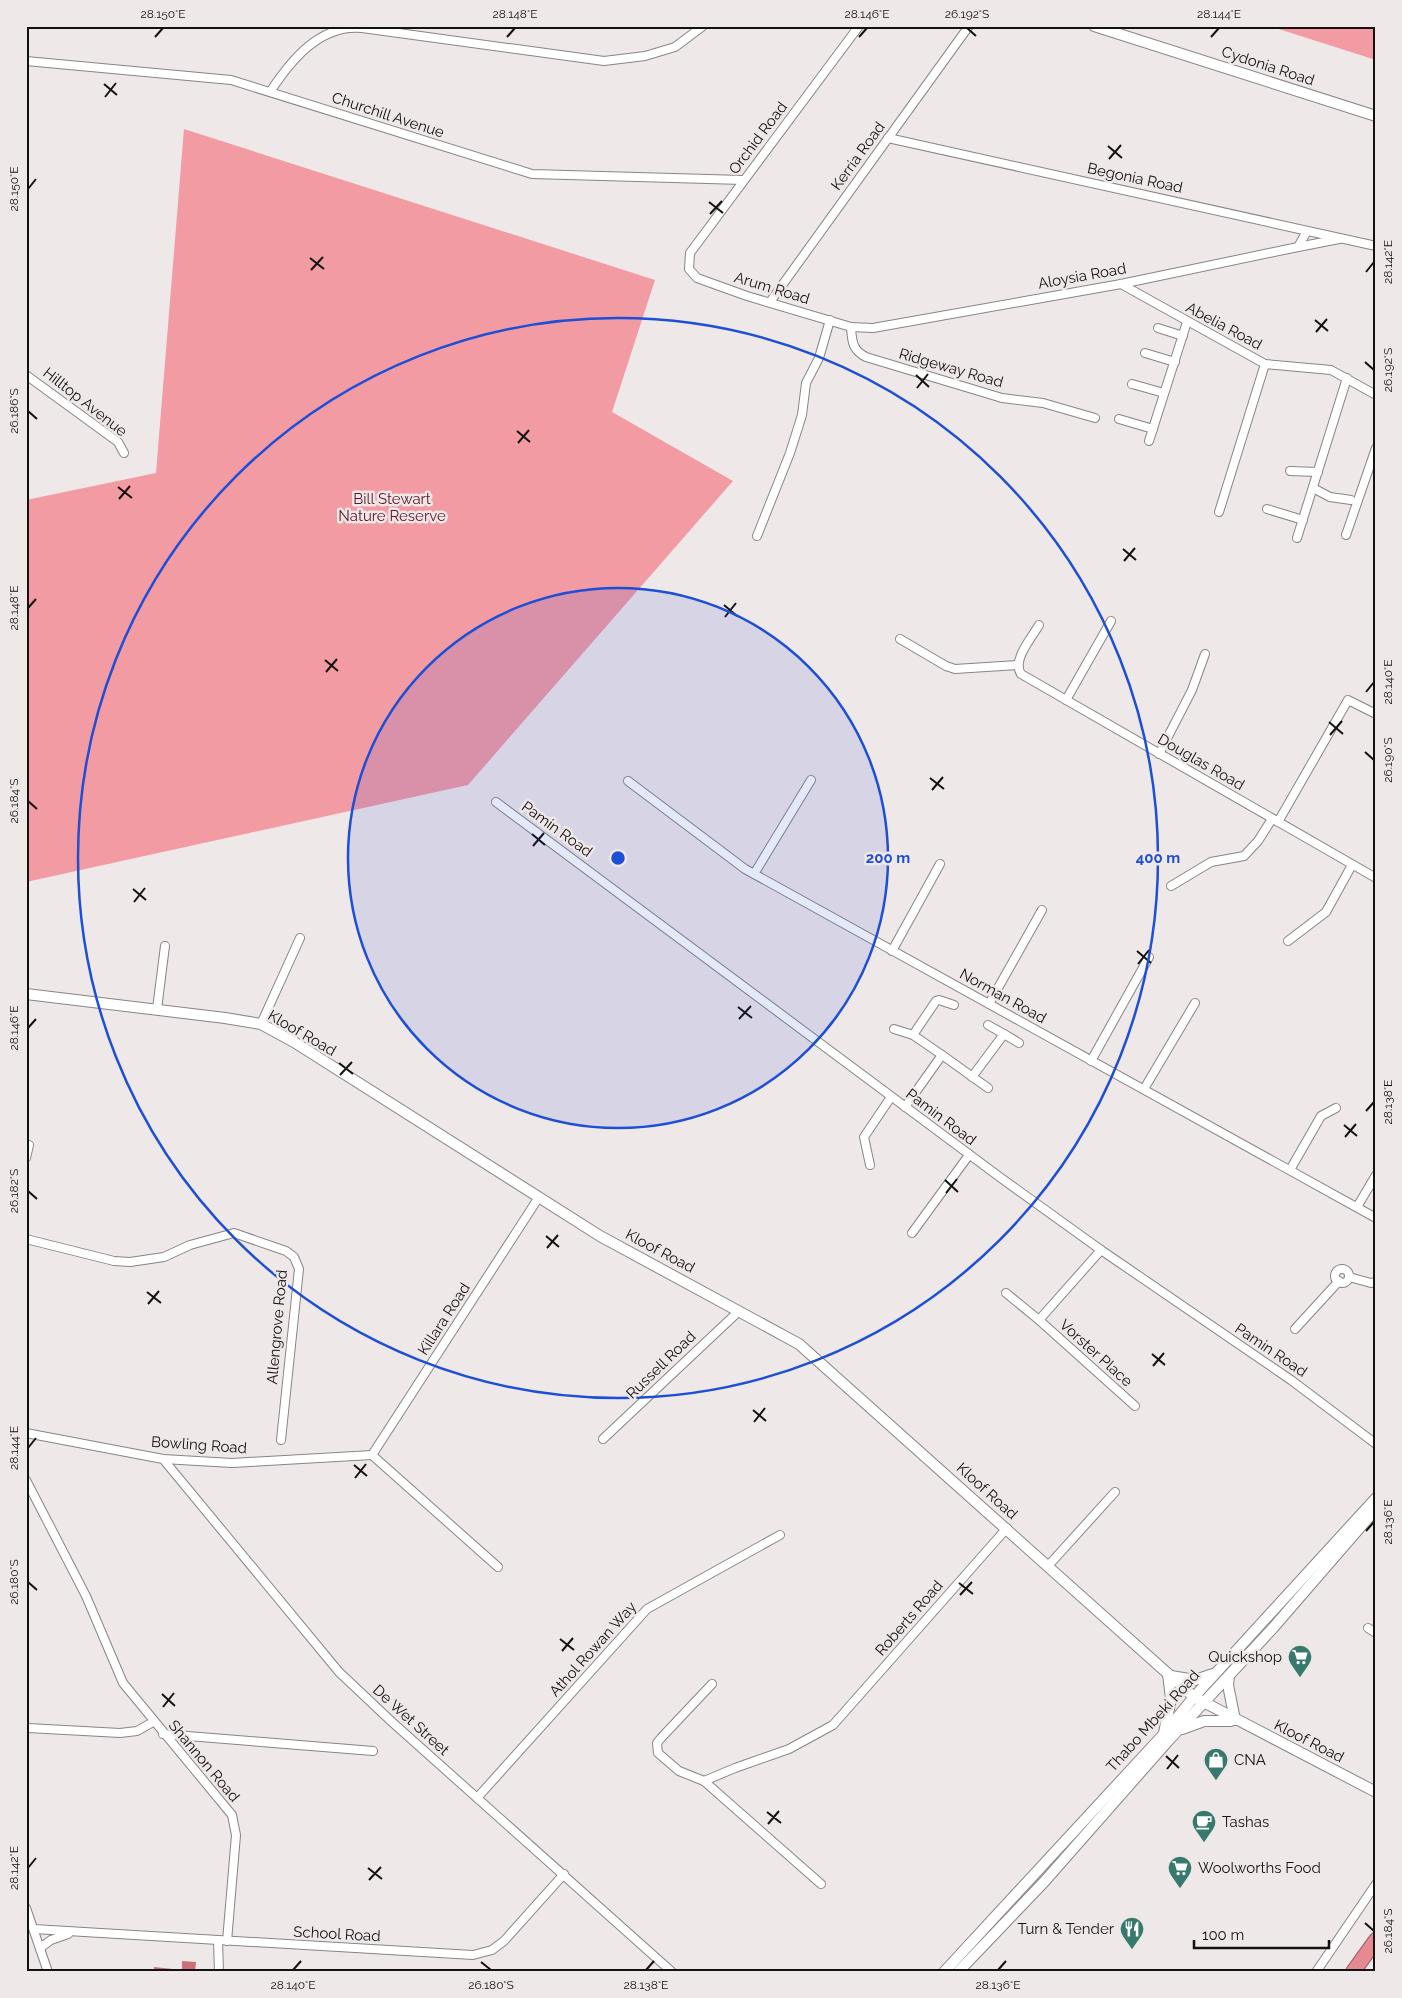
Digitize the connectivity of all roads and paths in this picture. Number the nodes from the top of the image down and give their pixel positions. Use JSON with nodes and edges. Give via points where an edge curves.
{"nodes":[{"id":1,"x":703,"y":26,"type":"edge"},
{"id":2,"x":859,"y":26,"type":"edge"},
{"id":3,"x":969,"y":26,"type":"edge"},
{"id":4,"x":1094,"y":26,"type":"edge"},
{"id":5,"x":26,"y":61,"type":"edge"},
{"id":6,"x":270,"y":92,"type":"junction"},
{"id":7,"x":1376,"y":116,"type":"edge"},
{"id":8,"x":888,"y":138,"type":"junction"},
{"id":9,"x":743,"y":180,"type":"junction"},
{"id":10,"x":1308,"y":231,"type":"junction"},
{"id":11,"x":1341,"y":239,"type":"junction"},
{"id":12,"x":1376,"y":246,"type":"edge"},
{"id":13,"x":1298,"y":247,"type":"junction"},
{"id":14,"x":689,"y":269,"type":"joint"},
{"id":15,"x":1121,"y":284,"type":"junction"},
{"id":16,"x":770,"y":302,"type":"junction"},
{"id":17,"x":830,"y":320,"type":"junction"},
{"id":18,"x":1187,"y":322,"type":"junction"},
{"id":19,"x":852,"y":327,"type":"junction"},
{"id":20,"x":1158,"y":328,"type":"dead end"},
{"id":21,"x":1183,"y":336,"type":"junction"},
{"id":22,"x":1145,"y":354,"type":"dead end"},
{"id":23,"x":1175,"y":362,"type":"junction"},
{"id":24,"x":1265,"y":364,"type":"junction"},
{"id":25,"x":26,"y":375,"type":"edge"},
{"id":26,"x":1347,"y":378,"type":"junction"},
{"id":27,"x":1132,"y":384,"type":"dead end"},
{"id":28,"x":1164,"y":393,"type":"junction"},
{"id":29,"x":1376,"y":395,"type":"edge"},
{"id":30,"x":1095,"y":418,"type":"dead end"},
{"id":31,"x":1119,"y":419,"type":"dead end"},
{"id":32,"x":1153,"y":429,"type":"junction"},
{"id":33,"x":1149,"y":442,"type":"dead end"},
{"id":34,"x":1376,"y":448,"type":"edge"},
{"id":35,"x":124,"y":453,"type":"dead end"},
{"id":36,"x":1290,"y":471,"type":"dead end"},
{"id":37,"x":1318,"y":472,"type":"junction"},
{"id":38,"x":1313,"y":488,"type":"junction"},
{"id":39,"x":1351,"y":500,"type":"dead end"},
{"id":40,"x":1267,"y":509,"type":"dead end"},
{"id":41,"x":1219,"y":512,"type":"dead end"},
{"id":42,"x":1303,"y":520,"type":"junction"},
{"id":43,"x":1346,"y":535,"type":"dead end"},
{"id":44,"x":756,"y":536,"type":"dead end"},
{"id":45,"x":1297,"y":538,"type":"dead end"},
{"id":46,"x":1111,"y":621,"type":"dead end"},
{"id":47,"x":1039,"y":625,"type":"dead end"},
{"id":48,"x":900,"y":639,"type":"dead end"},
{"id":49,"x":1205,"y":654,"type":"dead end"},
{"id":50,"x":1018,"y":665,"type":"junction"},
{"id":51,"x":1066,"y":700,"type":"junction"},
{"id":52,"x":1376,"y":714,"type":"edge"},
{"id":53,"x":1159,"y":754,"type":"junction"},
{"id":54,"x":811,"y":780,"type":"dead end"},
{"id":55,"x":628,"y":781,"type":"dead end"},
{"id":56,"x":496,"y":802,"type":"dead end"},
{"id":57,"x":1275,"y":821,"type":"junction"},
{"id":58,"x":940,"y":864,"type":"dead end"},
{"id":59,"x":1352,"y":865,"type":"junction"},
{"id":60,"x":754,"y":874,"type":"junction"},
{"id":61,"x":1376,"y":878,"type":"edge"},
{"id":62,"x":1171,"y":886,"type":"dead end"},
{"id":63,"x":1042,"y":910,"type":"dead end"},
{"id":64,"x":300,"y":938,"type":"dead end"},
{"id":65,"x":1288,"y":941,"type":"dead end"},
{"id":66,"x":165,"y":946,"type":"dead end"},
{"id":67,"x":892,"y":951,"type":"junction"},
{"id":68,"x":1149,"y":957,"type":"dead end"},
{"id":69,"x":26,"y":994,"type":"edge"},
{"id":70,"x":1195,"y":1003,"type":"dead end"},
{"id":71,"x":989,"y":1004,"type":"junction"},
{"id":72,"x":954,"y":1005,"type":"dead end"},
{"id":73,"x":157,"y":1009,"type":"junction"},
{"id":74,"x":261,"y":1024,"type":"junction"},
{"id":75,"x":988,"y":1025,"type":"dead end"},
{"id":76,"x":894,"y":1029,"type":"dead end"},
{"id":77,"x":1004,"y":1034,"type":"junction"},
{"id":78,"x":913,"y":1035,"type":"junction"},
{"id":79,"x":1019,"y":1043,"type":"dead end"},
{"id":80,"x":942,"y":1055,"type":"junction"},
{"id":81,"x":1092,"y":1061,"type":"junction"},
{"id":82,"x":972,"y":1077,"type":"junction"},
{"id":83,"x":988,"y":1088,"type":"dead end"},
{"id":84,"x":1144,"y":1089,"type":"junction"},
{"id":85,"x":891,"y":1097,"type":"junction"},
{"id":86,"x":905,"y":1107,"type":"junction"},
{"id":87,"x":1336,"y":1108,"type":"dead end"},
{"id":88,"x":29,"y":1145,"type":"dead end"},
{"id":89,"x":969,"y":1155,"type":"junction"},
{"id":90,"x":26,"y":1158,"type":"edge"},
{"id":91,"x":870,"y":1165,"type":"dead end"},
{"id":92,"x":1290,"y":1170,"type":"junction"},
{"id":93,"x":1376,"y":1175,"type":"edge"},
{"id":94,"x":539,"y":1197,"type":"junction"},
{"id":95,"x":1357,"y":1207,"type":"junction"},
{"id":96,"x":1376,"y":1218,"type":"edge"},
{"id":97,"x":912,"y":1234,"type":"dead end"},
{"id":98,"x":26,"y":1239,"type":"edge"},
{"id":99,"x":1101,"y":1250,"type":"junction"},
{"id":100,"x":1376,"y":1282,"type":"edge"},
{"id":101,"x":1006,"y":1293,"type":"dead end"},
{"id":102,"x":739,"y":1311,"type":"junction"},
{"id":103,"x":1039,"y":1320,"type":"junction"},
{"id":104,"x":1295,"y":1330,"type":"dead end"},
{"id":105,"x":1134,"y":1406,"type":"dead end"},
{"id":106,"x":26,"y":1433,"type":"edge"},
{"id":107,"x":603,"y":1439,"type":"dead end"},
{"id":108,"x":281,"y":1440,"type":"dead end"},
{"id":109,"x":1376,"y":1444,"type":"edge"},
{"id":110,"x":372,"y":1455,"type":"junction"},
{"id":111,"x":163,"y":1460,"type":"junction"},
{"id":112,"x":26,"y":1480,"type":"edge"},
{"id":113,"x":1115,"y":1492,"type":"dead end"},
{"id":114,"x":1376,"y":1498,"type":"edge"},
{"id":115,"x":1376,"y":1509,"type":"edge"},
{"id":116,"x":1007,"y":1528,"type":"junction"},
{"id":117,"x":780,"y":1535,"type":"dead end"},
{"id":118,"x":1048,"y":1566,"type":"junction"},
{"id":119,"x":498,"y":1567,"type":"dead end"},
{"id":120,"x":1316,"y":1571,"type":"junction"},
{"id":121,"x":1368,"y":1628,"type":"dead end"},
{"id":122,"x":1376,"y":1633,"type":"edge"},
{"id":123,"x":1217,"y":1672,"type":"junction"},
{"id":124,"x":1169,"y":1674,"type":"junction"},
{"id":125,"x":1228,"y":1676,"type":"junction"},
{"id":126,"x":712,"y":1684,"type":"dead end"},
{"id":127,"x":1194,"y":1697,"type":"junction"},
{"id":128,"x":1203,"y":1703,"type":"junction"},
{"id":129,"x":1237,"y":1721,"type":"junction"},
{"id":130,"x":153,"y":1722,"type":"junction"},
{"id":131,"x":28,"y":1728,"type":"dead end"},
{"id":132,"x":1177,"y":1731,"type":"junction"},
{"id":133,"x":163,"y":1734,"type":"junction"},
{"id":134,"x":1163,"y":1735,"type":"junction"},
{"id":135,"x":373,"y":1751,"type":"dead end"},
{"id":136,"x":704,"y":1781,"type":"junction"},
{"id":137,"x":1376,"y":1792,"type":"edge"},
{"id":138,"x":477,"y":1798,"type":"junction"},
{"id":139,"x":564,"y":1874,"type":"junction"},
{"id":140,"x":821,"y":1884,"type":"dead end"},
{"id":141,"x":1376,"y":1884,"type":"edge"},
{"id":142,"x":26,"y":1908,"type":"edge"},
{"id":143,"x":34,"y":1929,"type":"junction"},
{"id":144,"x":75,"y":1932,"type":"junction"},
{"id":145,"x":1376,"y":1940,"type":"edge"},
{"id":146,"x":218,"y":1941,"type":"junction"},
{"id":147,"x":227,"y":1942,"type":"junction"},
{"id":148,"x":40,"y":1948,"type":"junction"},
{"id":149,"x":956,"y":1969,"type":"edge"},
{"id":150,"x":48,"y":1972,"type":"edge"},
{"id":151,"x":219,"y":1972,"type":"edge"},
{"id":152,"x":672,"y":1972,"type":"edge"},
{"id":153,"x":944,"y":1972,"type":"edge"},
{"id":154,"x":1316,"y":1972,"type":"edge"},
{"id":155,"x":1353,"y":1972,"type":"edge"}],
"edges":[{"from":1,"to":6,"type":"street","via":[[675,46],[645,56],[604,61],[362,28],[340,28],[315,40]]},
{"from":2,"to":9,"type":"street","name":"Orchid Road"},
{"from":3,"to":8,"type":"street","name":"Kerria Road"},
{"from":4,"to":7,"type":"main road","name":"Cydonia Road"},
{"from":5,"to":6,"type":"street","name":"Churchill Avenue","via":[[217,77]]},
{"from":6,"to":9,"type":"street","name":"Churchill Avenue","via":[[532,174]]},
{"from":8,"to":10,"type":"street","name":"Begonia Road"},
{"from":8,"to":16,"type":"street","name":"Kerria Road"},
{"from":9,"to":14,"type":"street","name":"Orchid Road","via":[[690,253]]},
{"from":10,"to":11,"type":"street","name":"Begonia Road"},
{"from":10,"to":13,"type":"street"},
{"from":11,"to":12,"type":"street","name":"Begonia Road"},
{"from":11,"to":13,"type":"street","name":"Aloysia Road"},
{"from":13,"to":15,"type":"street","name":"Aloysia Road"},
{"from":14,"to":16,"type":"street","name":"Arum Road","via":[[700,280]]},
{"from":15,"to":18,"type":"street","name":"Abelia Road"},
{"from":15,"to":19,"type":"street","name":"Aloysia Road","via":[[873,328]]},
{"from":16,"to":17,"type":"street","name":"Arum Road"},
{"from":17,"to":19,"type":"street","name":"Arum Road"},
{"from":17,"to":44,"type":"street","via":[[820,358],[806,384],[802,415],[790,452]]},
{"from":18,"to":21,"type":"street"},
{"from":18,"to":24,"type":"street","name":"Abelia Road"},
{"from":19,"to":30,"type":"street","name":"Ridgeway Road","via":[[852,344],[866,358],[1002,398],[1043,403]]},
{"from":20,"to":21,"type":"street"},
{"from":21,"to":23,"type":"street"},
{"from":22,"to":23,"type":"street"},
{"from":23,"to":28,"type":"street"},
{"from":24,"to":26,"type":"street","name":"Abelia Road","via":[[1324,368]]},
{"from":24,"to":41,"type":"street"},
{"from":25,"to":35,"type":"street","name":"Hilltop Avenue","via":[[118,442]]},
{"from":26,"to":29,"type":"street","name":"Abelia Road"},
{"from":26,"to":37,"type":"street"},
{"from":27,"to":28,"type":"street"},
{"from":28,"to":32,"type":"street"},
{"from":31,"to":32,"type":"street"},
{"from":32,"to":33,"type":"street"},
{"from":34,"to":43,"type":"street"},
{"from":36,"to":37,"type":"street"},
{"from":37,"to":38,"type":"street"},
{"from":38,"to":39,"type":"street","via":[[1330,497]]},
{"from":38,"to":42,"type":"street"},
{"from":40,"to":42,"type":"street"},
{"from":42,"to":45,"type":"street"},
{"from":46,"to":51,"type":"street"},
{"from":47,"to":50,"type":"street"},
{"from":48,"to":50,"type":"street","via":[[955,669]]},
{"from":49,"to":53,"type":"street","via":[[1187,702]]},
{"from":50,"to":51,"type":"street","name":"Douglas Road","via":[[1021,674]]},
{"from":51,"to":53,"type":"street","name":"Douglas Road"},
{"from":52,"to":57,"type":"street","via":[[1348,700]]},
{"from":53,"to":57,"type":"street","name":"Douglas Road"},
{"from":54,"to":60,"type":"street"},
{"from":55,"to":60,"type":"street","name":"Norman Road"},
{"from":56,"to":85,"type":"street","name":"Pamin Road"},
{"from":57,"to":59,"type":"street","name":"Douglas Road"},
{"from":57,"to":62,"type":"street","via":[[1244,856],[1211,862]]},
{"from":58,"to":67,"type":"street"},
{"from":59,"to":61,"type":"street","name":"Douglas Road"},
{"from":59,"to":65,"type":"street","via":[[1326,912]]},
{"from":60,"to":67,"type":"street","name":"Norman Road"},
{"from":63,"to":71,"type":"street"},
{"from":64,"to":74,"type":"street"},
{"from":66,"to":73,"type":"street"},
{"from":67,"to":71,"type":"street","name":"Norman Road"},
{"from":68,"to":81,"type":"street"},
{"from":69,"to":73,"type":"main road","name":"Kloof Road"},
{"from":70,"to":84,"type":"street"},
{"from":71,"to":81,"type":"street","name":"Norman Road"},
{"from":72,"to":78,"type":"street","via":[[936,1001]]},
{"from":73,"to":74,"type":"main road","name":"Kloof Road"},
{"from":74,"to":94,"type":"main road","name":"Kloof Road"},
{"from":75,"to":77,"type":"street"},
{"from":76,"to":78,"type":"street"},
{"from":77,"to":79,"type":"street"},
{"from":77,"to":82,"type":"street"},
{"from":78,"to":80,"type":"street"},
{"from":80,"to":82,"type":"street"},
{"from":80,"to":86,"type":"street"},
{"from":81,"to":84,"type":"street","name":"Norman Road"},
{"from":82,"to":83,"type":"street"},
{"from":84,"to":92,"type":"street","name":"Norman Road"},
{"from":85,"to":86,"type":"street","name":"Pamin Road"},
{"from":85,"to":91,"type":"street","via":[[864,1137]]},
{"from":86,"to":89,"type":"street","name":"Pamin Road"},
{"from":87,"to":92,"type":"street","via":[[1321,1116]]},
{"from":88,"to":90,"type":"street"},
{"from":89,"to":97,"type":"street"},
{"from":89,"to":99,"type":"street","name":"Pamin Road"},
{"from":92,"to":95,"type":"street","name":"Norman Road"},
{"from":93,"to":95,"type":"street"},
{"from":94,"to":102,"type":"main road","name":"Kloof Road","via":[[600,1236]]},
{"from":94,"to":110,"type":"street","name":"Killara Road"},
{"from":95,"to":96,"type":"street","name":"Norman Road"},
{"from":98,"to":108,"type":"street","name":"Allengrove Road","via":[[130,1262],[164,1257],[190,1245],[234,1232],[294,1257],[299,1269]]},
{"from":99,"to":103,"type":"street","name":"Vorster Place"},
{"from":99,"to":109,"type":"street","name":"Pamin Road","via":[[1291,1380]]},
{"from":100,"to":104,"type":"street","via":[[1349,1277],[1346,1270],[1340,1270],[1336,1274],[1339,1281]]},
{"from":101,"to":103,"type":"street","name":"Vorster Place"},
{"from":102,"to":107,"type":"street","name":"Russell Road"},
{"from":102,"to":116,"type":"main road","name":"Kloof Road","via":[[787,1336],[818,1360]]},
{"from":103,"to":105,"type":"street","name":"Vorster Place"},
{"from":106,"to":111,"type":"street","name":"Bowling Road"},
{"from":110,"to":111,"type":"street","name":"Bowling Road","via":[[232,1463]]},
{"from":110,"to":119,"type":"street"},
{"from":111,"to":138,"type":"street","name":"De Wet Street","via":[[339,1672]]},
{"from":112,"to":130,"type":"street","name":"Shannon Road","via":[[86,1596],[123,1683]]},
{"from":113,"to":118,"type":"street"},
{"from":114,"to":120,"type":"main road","name":"Thabo Mbeki Road"},
{"from":115,"to":120,"type":"main road","name":"Thabo Mbeki Road"},
{"from":116,"to":118,"type":"main road","name":"Kloof Road"},
{"from":116,"to":136,"type":"street","name":"Roberts Road","via":[[833,1725],[789,1749]]},
{"from":117,"to":138,"type":"street","name":"Athol Rowan Way","via":[[647,1609]]},
{"from":118,"to":124,"type":"main road","name":"Kloof Road"},
{"from":120,"to":123,"type":"main road","name":"Thabo Mbeki Road"},
{"from":120,"to":125,"type":"main road","name":"Thabo Mbeki Road"},
{"from":121,"to":122,"type":"street"},
{"from":123,"to":124,"type":"main road","via":[[1195,1680]]},
{"from":123,"to":127,"type":"main road","name":"Thabo Mbeki Road"},
{"from":124,"to":127,"type":"main road","name":"Kloof Road"},
{"from":124,"to":134,"type":"main road","via":[[1172,1699]]},
{"from":125,"to":128,"type":"main road","name":"Thabo Mbeki Road"},
{"from":125,"to":129,"type":"main road"},
{"from":126,"to":136,"type":"street","via":[[661,1738],[657,1747],[658,1753],[673,1767]]},
{"from":127,"to":128,"type":"main road","name":"Kloof Road"},
{"from":127,"to":134,"type":"main road","name":"Thabo Mbeki Road"},
{"from":128,"to":129,"type":"main road","name":"Kloof Road"},
{"from":128,"to":132,"type":"main road","name":"Thabo Mbeki Road"},
{"from":129,"to":132,"type":"main road","via":[[1204,1721]]},
{"from":129,"to":137,"type":"main road","name":"Kloof Road"},
{"from":130,"to":131,"type":"street","via":[[137,1731],[120,1733]]},
{"from":130,"to":133,"type":"street","name":"Shannon Road"},
{"from":132,"to":149,"type":"main road","name":"Thabo Mbeki Road","via":[[1044,1882]]},
{"from":133,"to":135,"type":"street"},
{"from":133,"to":147,"type":"street","name":"Shannon Road","via":[[234,1821]]},
{"from":134,"to":149,"type":"main road","name":"Thabo Mbeki Road","via":[[1034,1877]]},
{"from":136,"to":140,"type":"street"},
{"from":138,"to":139,"type":"street","name":"De Wet Street"},
{"from":139,"to":147,"type":"street","name":"School Road","via":[[504,1942],[480,1954]]},
{"from":139,"to":152,"type":"street","name":"De Wet Street"},
{"from":141,"to":154,"type":"street"},
{"from":142,"to":143,"type":"street"},
{"from":143,"to":144,"type":"street","name":"School Road"},
{"from":143,"to":148,"type":"street"},
{"from":144,"to":146,"type":"street","name":"School Road"},
{"from":144,"to":148,"type":"street","name":"School Road","via":[[56,1937]]},
{"from":145,"to":155,"type":"highway"},
{"from":146,"to":147,"type":"street","name":"School Road"},
{"from":146,"to":151,"type":"street"},
{"from":148,"to":150,"type":"street"},
{"from":149,"to":153,"type":"main road"}]}
